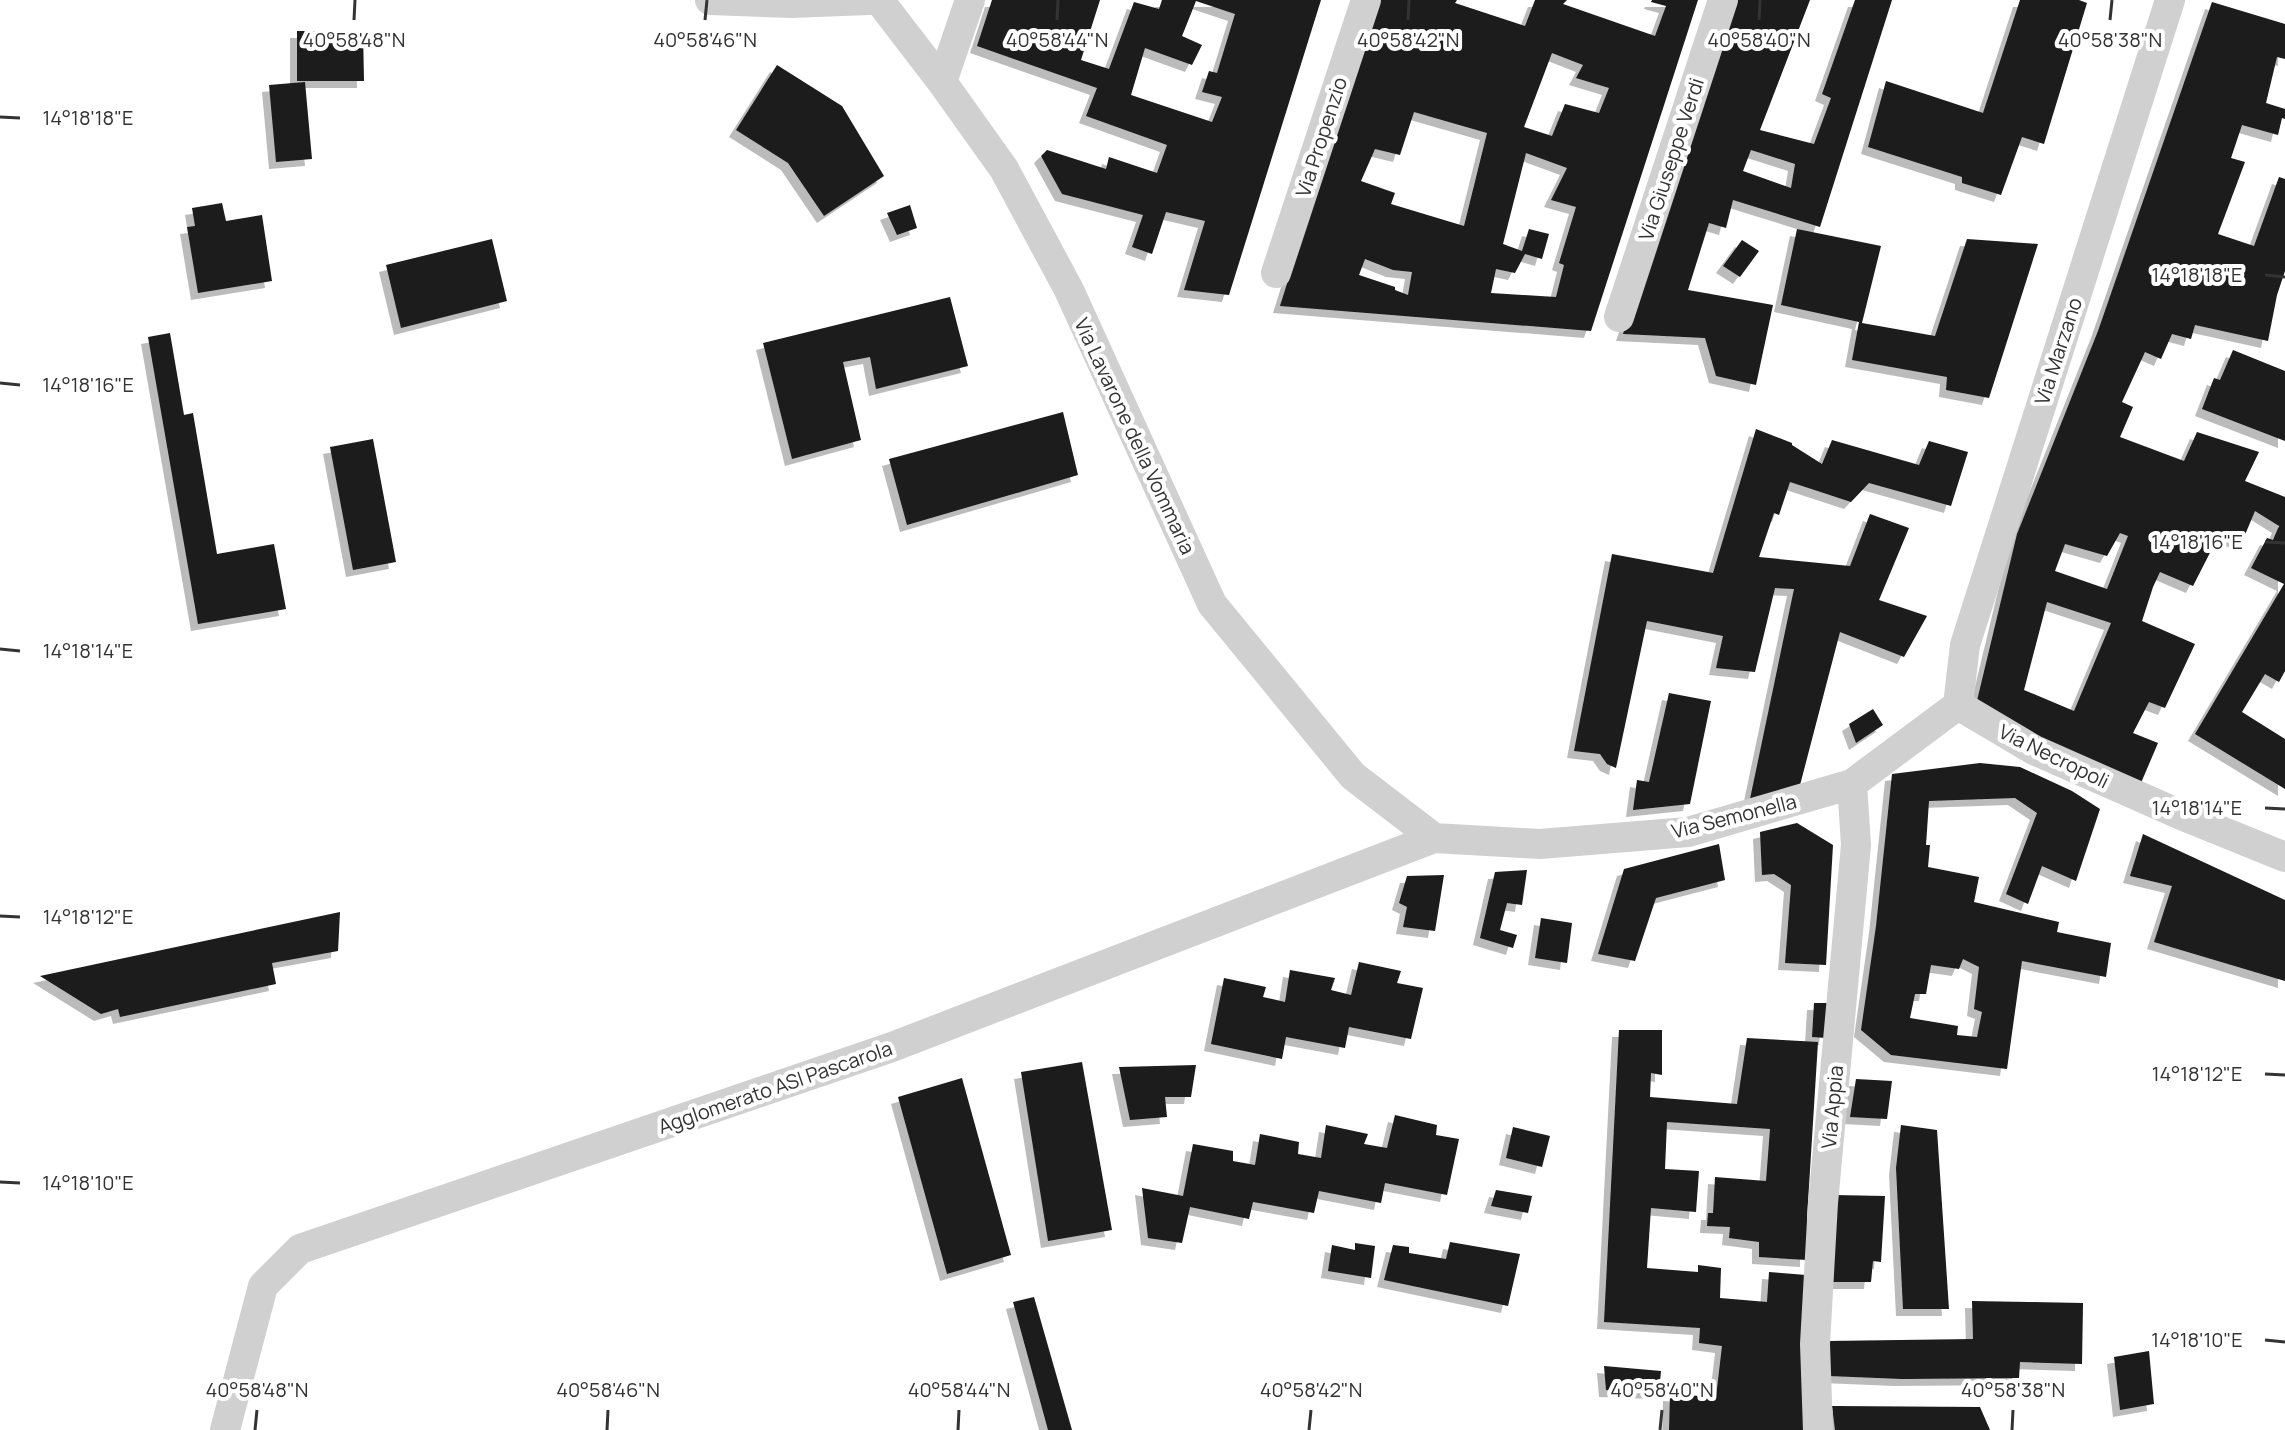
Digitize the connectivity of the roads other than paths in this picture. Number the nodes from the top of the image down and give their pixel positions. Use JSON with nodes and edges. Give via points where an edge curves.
{"nodes":[{"id":1,"x":710,"y":0,"type":"edge"},
{"id":2,"x":869,"y":0,"type":"edge"},
{"id":3,"x":879,"y":0,"type":"edge"},
{"id":4,"x":970,"y":0,"type":"edge"},
{"id":5,"x":1366,"y":0,"type":"edge"},
{"id":6,"x":1723,"y":0,"type":"edge"},
{"id":7,"x":2170,"y":0,"type":"edge"},
{"id":8,"x":942,"y":82,"type":"junction"},
{"id":9,"x":1276,"y":273,"type":"dead end"},
{"id":10,"x":1619,"y":317,"type":"dead end"},
{"id":11,"x":1958,"y":705,"type":"junction"},
{"id":12,"x":1852,"y":784,"type":"junction"},
{"id":13,"x":1434,"y":838,"type":"junction"},
{"id":14,"x":2285,"y":857,"type":"edge"},
{"id":15,"x":225,"y":1430,"type":"edge"},
{"id":16,"x":1818,"y":1430,"type":"edge"}],
"edges":[{"from":1,"to":2,"type":"street"},
{"from":3,"to":8,"type":"street","name":"Via Lavarone della Vommaria"},
{"from":4,"to":8,"type":"street"},
{"from":5,"to":9,"type":"street","name":"Via Propenzio"},
{"from":6,"to":10,"type":"street","name":"Via Giuseppe Verdi"},
{"from":7,"to":11,"type":"street","name":"Via Marzano","via":[[1965,645]]},
{"from":8,"to":13,"type":"street","name":"Via Lavarone della Vommaria","via":[[1004,169],[1069,290],[1212,604],[1353,776]]},
{"from":11,"to":12,"type":"street","name":"Via Semonella"},
{"from":11,"to":14,"type":"street","name":"Via Necropoli","via":[[2034,750]]},
{"from":12,"to":13,"type":"street","name":"Via Semonella","via":[[1688,832],[1540,844]]},
{"from":12,"to":16,"type":"street","name":"Via Appia","via":[[1856,845],[1816,1328]]},
{"from":13,"to":15,"type":"street","name":"Agglomerato ASI Pascarola","via":[[892,1047],[300,1249],[263,1286]]}]}
